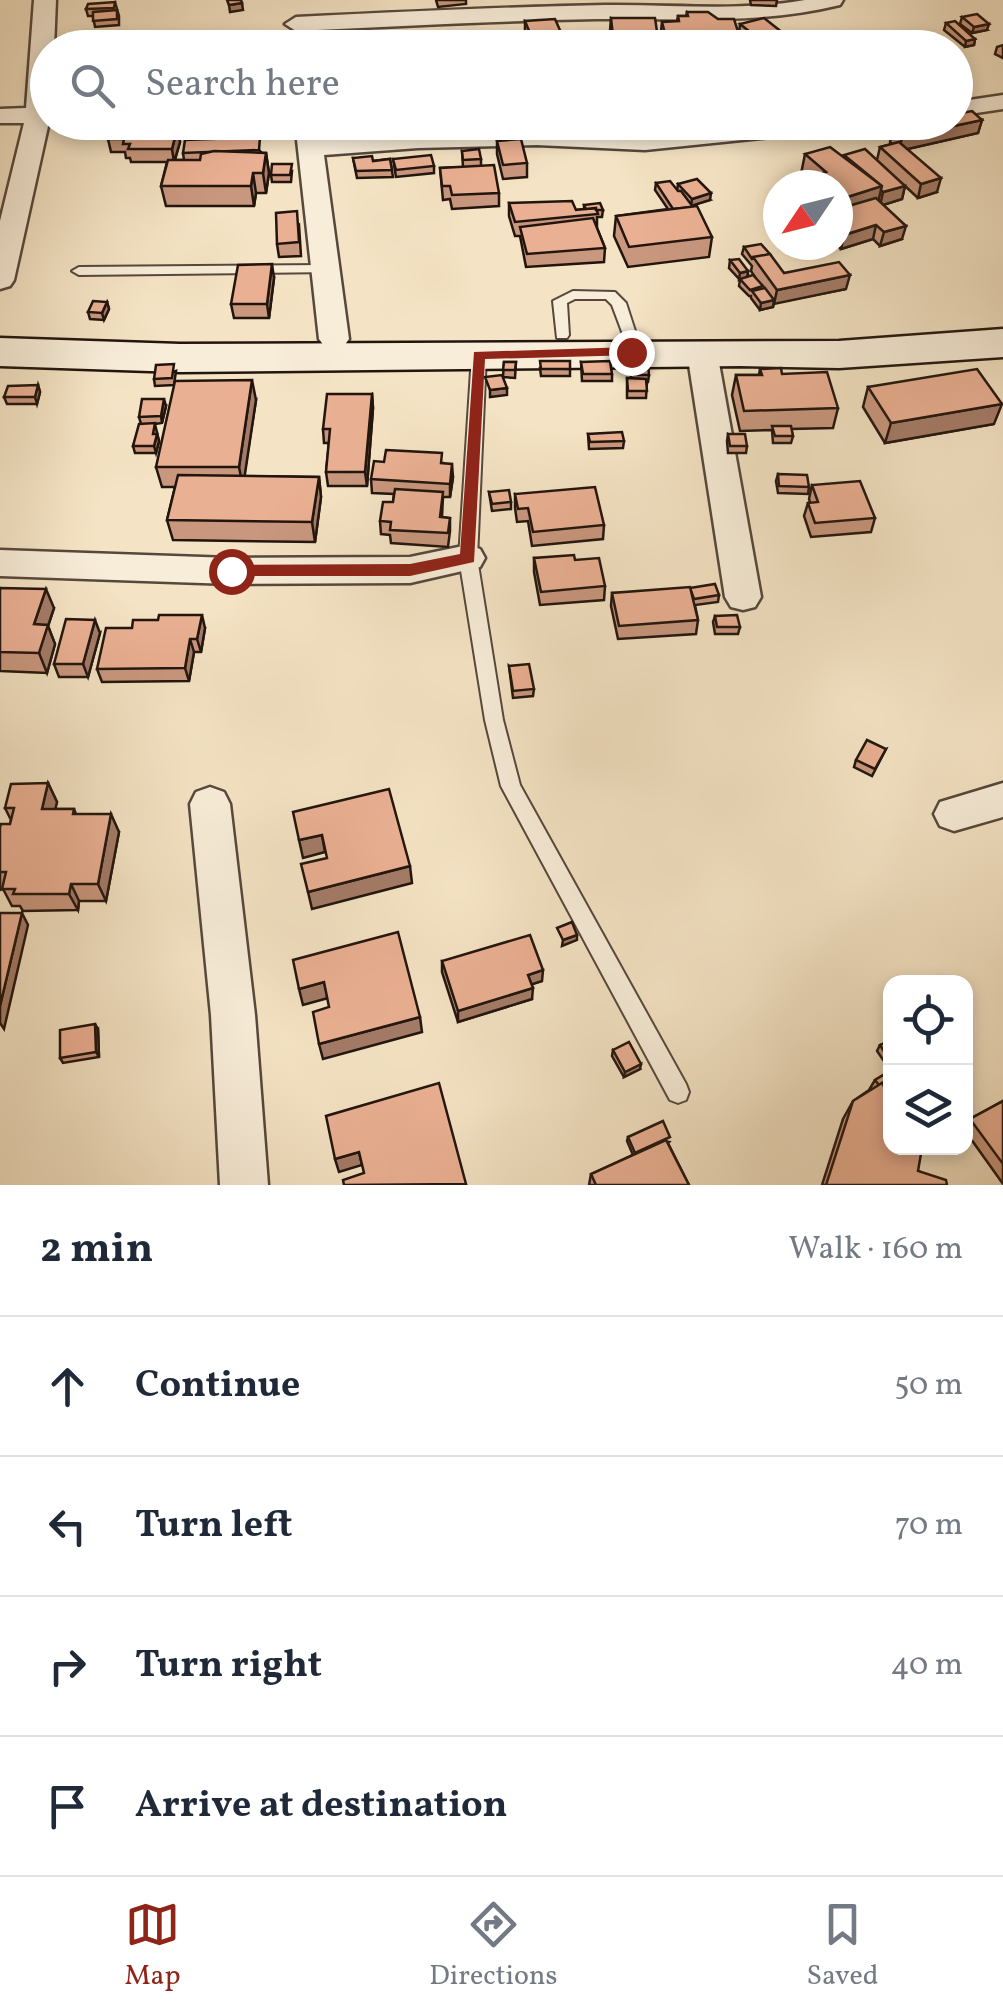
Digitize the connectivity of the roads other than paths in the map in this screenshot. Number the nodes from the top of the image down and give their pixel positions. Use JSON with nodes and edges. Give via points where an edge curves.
{"nodes":[{"id":1,"x":45,"y":0,"type":"edge"},
{"id":2,"x":832,"y":0,"type":"edge"},
{"id":3,"x":296,"y":24,"type":"edge"},
{"id":4,"x":43,"y":30,"type":"edge"},
{"id":5,"x":1003,"y":102,"type":"edge"},
{"id":6,"x":973,"y":106,"type":"edge"},
{"id":7,"x":30,"y":115,"type":"edge"},
{"id":8,"x":0,"y":116,"type":"edge"},
{"id":9,"x":32,"y":140,"type":"edge"},
{"id":10,"x":310,"y":140,"type":"edge"},
{"id":11,"x":602,"y":140,"type":"edge"},
{"id":12,"x":666,"y":140,"type":"edge"},
{"id":13,"x":327,"y":268,"type":"junction"},
{"id":14,"x":79,"y":271,"type":"dead end"},
{"id":15,"x":0,"y":280,"type":"edge"},
{"id":16,"x":1003,"y":320,"type":"edge"},
{"id":17,"x":0,"y":333,"type":"edge"},
{"id":18,"x":334,"y":339,"type":"junction"},
{"id":19,"x":1003,"y":343,"type":"edge"},
{"id":20,"x":0,"y":352,"type":"edge"},
{"id":21,"x":702,"y":352,"type":"junction"},
{"id":22,"x":479,"y":355,"type":"junction"},
{"id":23,"x":468,"y":558,"type":"junction"},
{"id":24,"x":0,"y":563,"type":"edge"},
{"id":25,"x":743,"y":596,"type":"dead end"},
{"id":26,"x":1003,"y":800,"type":"edge"},
{"id":27,"x":210,"y":804,"type":"dead end"},
{"id":28,"x":954,"y":814,"type":"dead end"},
{"id":29,"x":678,"y":1092,"type":"dead end"},
{"id":30,"x":244,"y":1185,"type":"edge"}],
"edges":[{"from":1,"to":4,"type":"street"},
{"from":2,"to":3,"type":"street","via":[[753,16],[521,14]]},
{"from":5,"to":6,"type":"street"},
{"from":7,"to":8,"type":"street"},
{"from":9,"to":15,"type":"street"},
{"from":10,"to":13,"type":"street"},
{"from":11,"to":12,"type":"street"},
{"from":13,"to":14,"type":"lane"},
{"from":13,"to":18,"type":"street"},
{"from":16,"to":18,"type":"street","via":[[834,334]]},
{"from":17,"to":18,"type":"street"},
{"from":19,"to":21,"type":"street","via":[[831,358]]},
{"from":20,"to":22,"type":"street"},
{"from":21,"to":22,"type":"street"},
{"from":21,"to":25,"type":"street"},
{"from":22,"to":23,"type":"lane"},
{"from":23,"to":24,"type":"street","via":[[410,570]]},
{"from":23,"to":29,"type":"lane","via":[[511,786]]},
{"from":26,"to":28,"type":"street"},
{"from":27,"to":30,"type":"street"}]}
